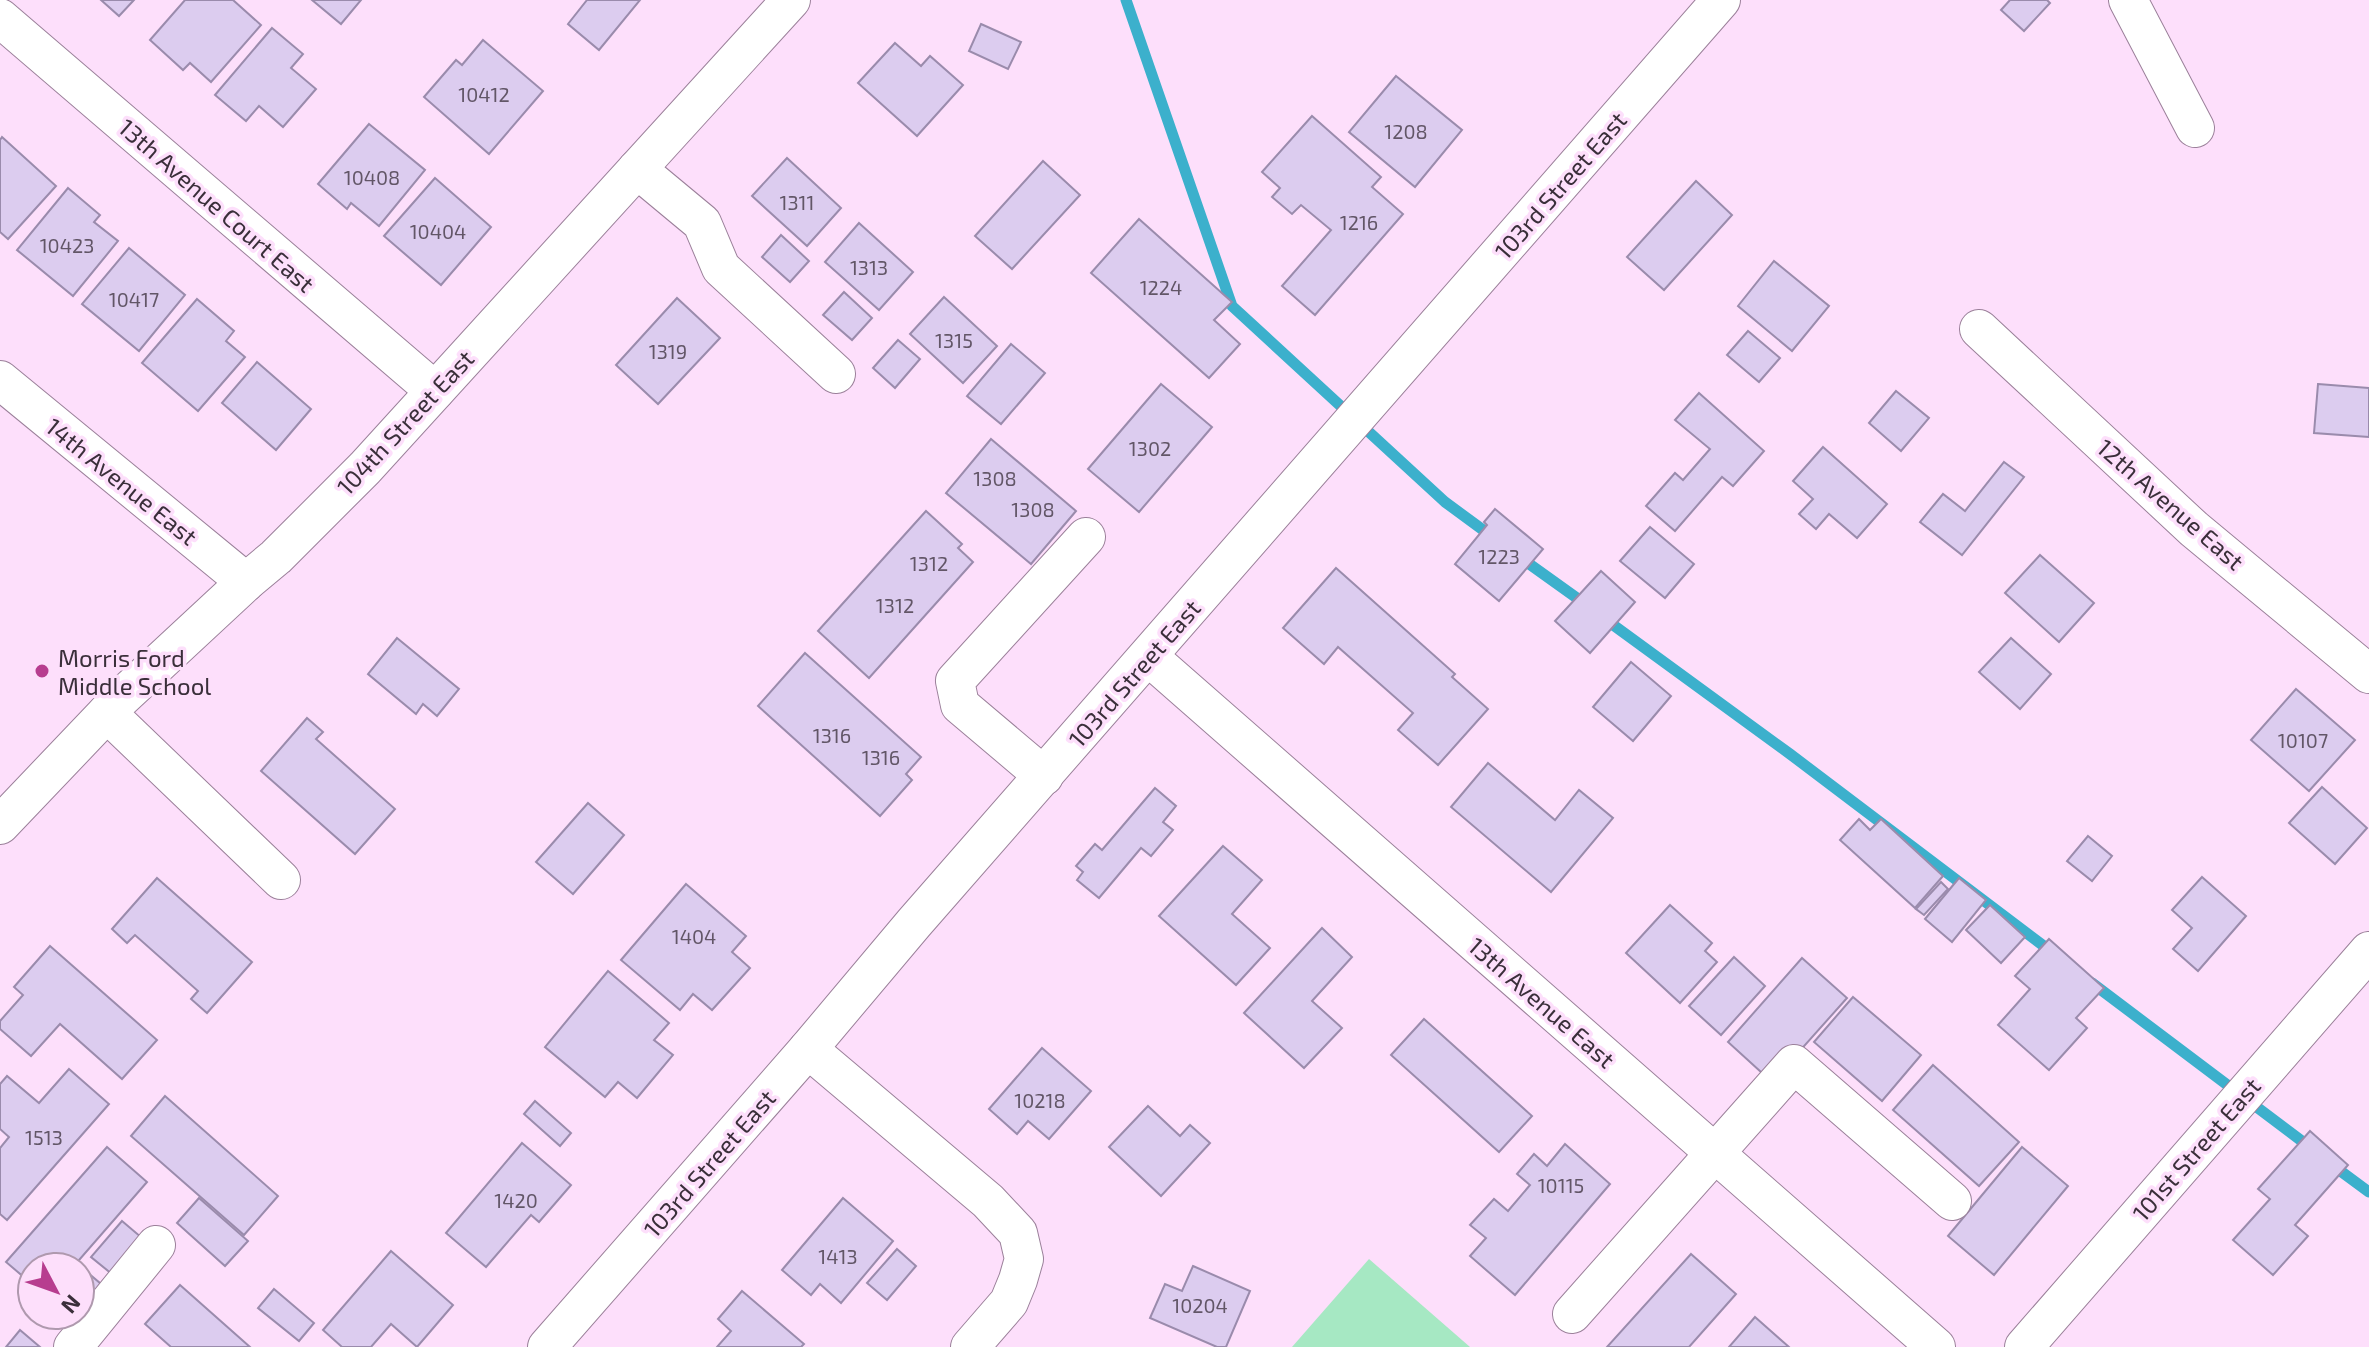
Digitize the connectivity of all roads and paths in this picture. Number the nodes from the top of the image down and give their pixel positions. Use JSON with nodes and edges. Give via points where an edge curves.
{"nodes":[{"id":1,"x":791,"y":0,"type":"edge"},
{"id":2,"x":1721,"y":0,"type":"edge"},
{"id":3,"x":2128,"y":0,"type":"edge"},
{"id":4,"x":0,"y":18,"type":"edge"},
{"id":5,"x":2195,"y":128,"type":"dead end"},
{"id":6,"x":637,"y":169,"type":"junction"},
{"id":7,"x":1979,"y":329,"type":"dead end"},
{"id":8,"x":836,"y":374,"type":"dead end"},
{"id":9,"x":0,"y":380,"type":"edge"},
{"id":10,"x":435,"y":391,"type":"junction"},
{"id":11,"x":1086,"y":537,"type":"dead end"},
{"id":12,"x":246,"y":582,"type":"junction"},
{"id":13,"x":1149,"y":657,"type":"junction"},
{"id":14,"x":2369,"y":674,"type":"edge"},
{"id":15,"x":107,"y":713,"type":"junction"},
{"id":16,"x":1044,"y":776,"type":"junction"},
{"id":17,"x":0,"y":825,"type":"edge"},
{"id":18,"x":281,"y":880,"type":"dead end"},
{"id":19,"x":2369,"y":951,"type":"edge"},
{"id":20,"x":808,"y":1049,"type":"junction"},
{"id":21,"x":1716,"y":1154,"type":"junction"},
{"id":22,"x":1952,"y":1201,"type":"dead end"},
{"id":23,"x":156,"y":1245,"type":"dead end"},
{"id":24,"x":1572,"y":1314,"type":"dead end"},
{"id":25,"x":73,"y":1347,"type":"edge"},
{"id":26,"x":547,"y":1347,"type":"edge"},
{"id":27,"x":970,"y":1347,"type":"edge"},
{"id":28,"x":1936,"y":1347,"type":"edge"},
{"id":29,"x":2024,"y":1347,"type":"edge"}],
"edges":[{"from":1,"to":6,"type":"street","name":"104th Street East"},
{"from":2,"to":13,"type":"street","name":"103rd Street East"},
{"from":3,"to":5,"type":"street"},
{"from":4,"to":10,"type":"street","name":"13th Avenue Court East"},
{"from":6,"to":8,"type":"street","via":[[702,223],[721,268]]},
{"from":6,"to":10,"type":"street","name":"104th Street East"},
{"from":7,"to":14,"type":"street","name":"12th Avenue East","via":[[2194,529]]},
{"from":9,"to":12,"type":"street","name":"14th Avenue East"},
{"from":10,"to":12,"type":"street","name":"104th Street East","via":[[365,468]]},
{"from":11,"to":16,"type":"street","via":[[955,681],[960,705]]},
{"from":12,"to":15,"type":"street","name":"104th Street East"},
{"from":13,"to":16,"type":"street","name":"103rd Street East"},
{"from":13,"to":21,"type":"street","name":"13th Avenue East"},
{"from":15,"to":17,"type":"street","name":"104th Street East"},
{"from":15,"to":18,"type":"street"},
{"from":16,"to":20,"type":"street","name":"103rd Street East"},
{"from":19,"to":29,"type":"street","name":"101st Street East"},
{"from":20,"to":26,"type":"street","name":"103rd Street East"},
{"from":20,"to":27,"type":"street","via":[[988,1201],[1018,1233],[1024,1259],[1009,1302]]},
{"from":21,"to":22,"type":"street","via":[[1794,1064]]},
{"from":21,"to":24,"type":"street"},
{"from":21,"to":28,"type":"street","name":"13th Avenue East"},
{"from":23,"to":25,"type":"street"}]}
